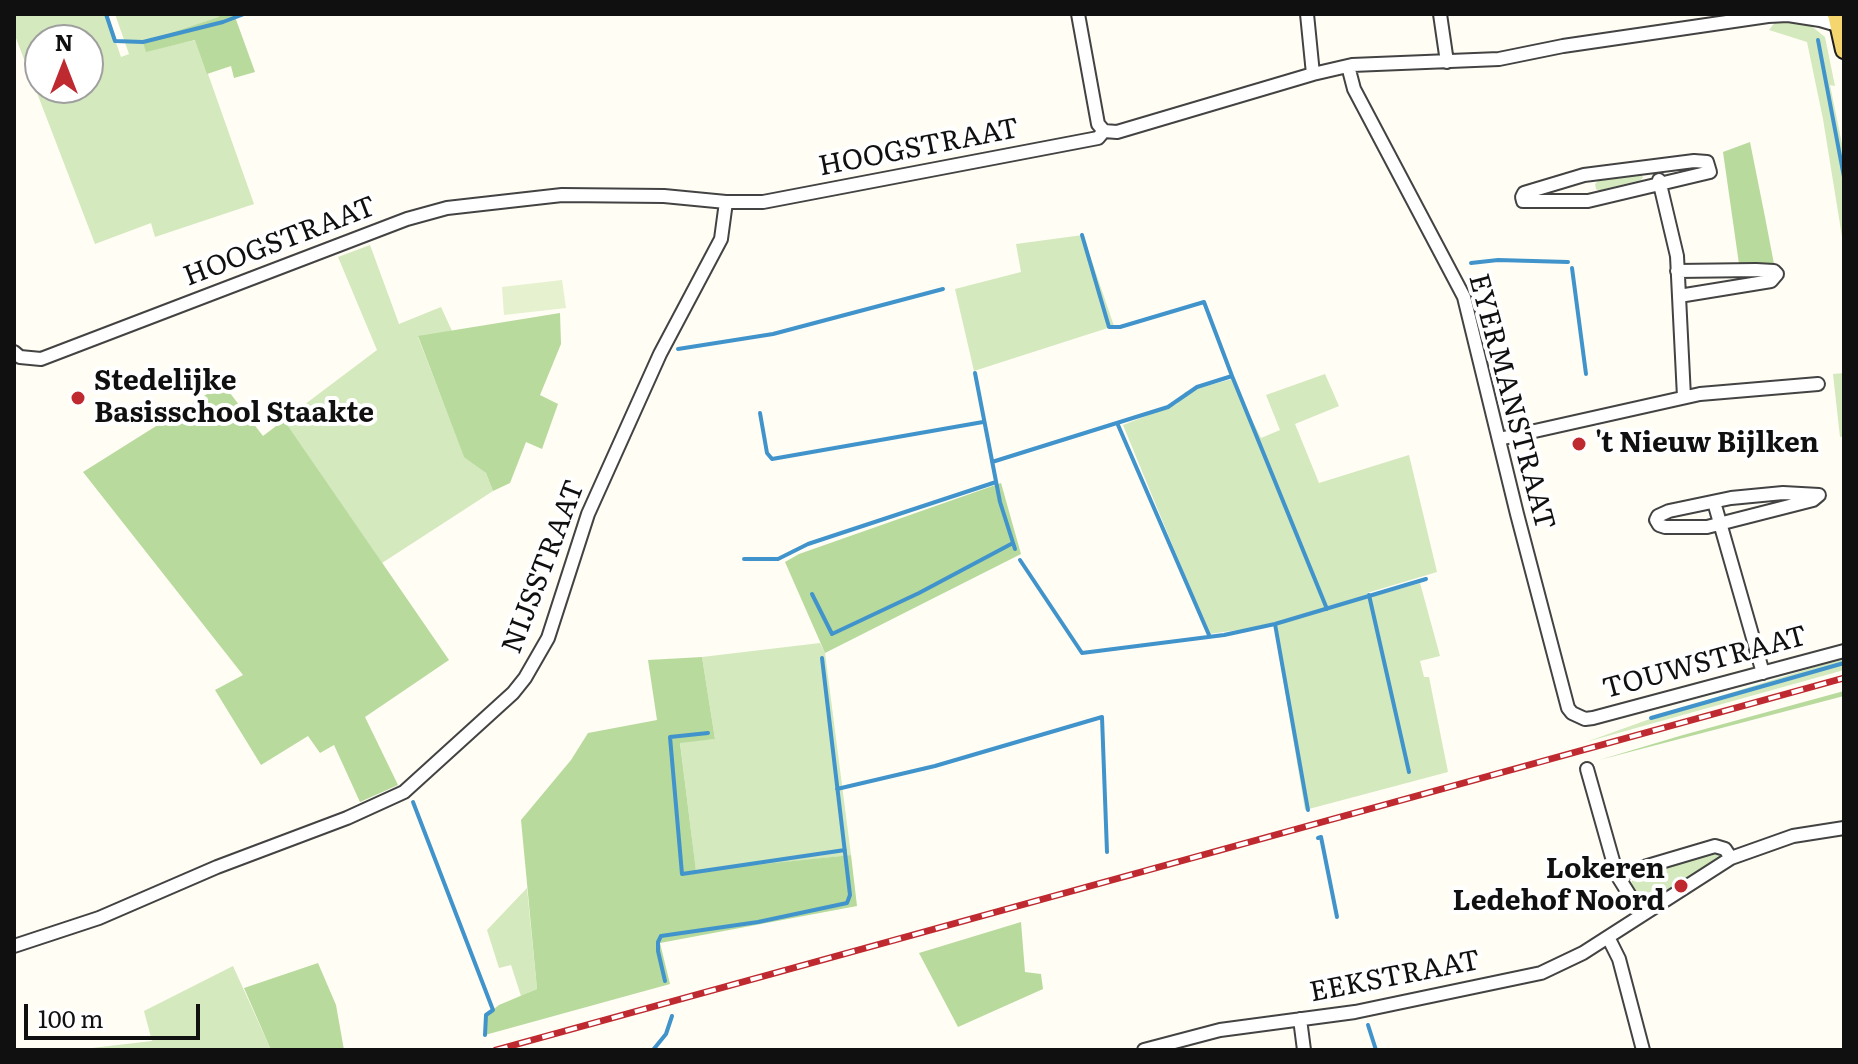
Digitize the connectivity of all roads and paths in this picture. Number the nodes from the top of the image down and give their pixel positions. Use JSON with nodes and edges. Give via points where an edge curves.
{"nodes":[{"id":1,"x":1078,"y":14,"type":"edge"},
{"id":2,"x":1307,"y":14,"type":"edge"},
{"id":3,"x":1440,"y":14,"type":"edge"},
{"id":4,"x":1790,"y":14,"type":"edge"},
{"id":5,"x":1747,"y":16,"type":"edge"},
{"id":6,"x":1840,"y":23,"type":"edge"},
{"id":7,"x":1844,"y":50,"type":"edge"},
{"id":8,"x":1447,"y":62,"type":"junction"},
{"id":9,"x":1348,"y":66,"type":"junction"},
{"id":10,"x":1313,"y":74,"type":"junction"},
{"id":11,"x":1104,"y":131,"type":"junction"},
{"id":12,"x":1656,"y":165,"type":"junction"},
{"id":13,"x":1584,"y":175,"type":"junction"},
{"id":14,"x":1660,"y":185,"type":"junction"},
{"id":15,"x":1588,"y":201,"type":"junction"},
{"id":16,"x":726,"y":202,"type":"junction"},
{"id":17,"x":1677,"y":271,"type":"junction"},
{"id":18,"x":1679,"y":296,"type":"junction"},
{"id":19,"x":14,"y":352,"type":"edge"},
{"id":20,"x":1818,"y":384,"type":"dead end"},
{"id":21,"x":1684,"y":397,"type":"junction"},
{"id":22,"x":1499,"y":439,"type":"junction"},
{"id":23,"x":1714,"y":502,"type":"junction"},
{"id":24,"x":1720,"y":525,"type":"junction"},
{"id":25,"x":1844,"y":651,"type":"edge"},
{"id":26,"x":1763,"y":673,"type":"junction"},
{"id":27,"x":1578,"y":717,"type":"joint"},
{"id":28,"x":1587,"y":769,"type":"dead end"},
{"id":29,"x":1844,"y":828,"type":"edge"},
{"id":30,"x":1731,"y":858,"type":"junction"},
{"id":31,"x":1617,"y":875,"type":"junction"},
{"id":32,"x":1642,"y":915,"type":"junction"},
{"id":33,"x":1608,"y":937,"type":"junction"},
{"id":34,"x":14,"y":946,"type":"edge"},
{"id":35,"x":1300,"y":1019,"type":"junction"},
{"id":36,"x":1144,"y":1050,"type":"edge"},
{"id":37,"x":1304,"y":1050,"type":"edge"},
{"id":38,"x":1643,"y":1050,"type":"edge"}],
"edges":[{"from":1,"to":11,"type":"street","via":[[1098,124]]},
{"from":2,"to":10,"type":"street"},
{"from":3,"to":8,"type":"street"},
{"from":4,"to":5,"type":"street","name":"HOOGSTRAAT"},
{"from":4,"to":6,"type":"street","name":"HOOGSTRAAT"},
{"from":5,"to":8,"type":"street","name":"HOOGSTRAAT","via":[[1499,59]]},
{"from":6,"to":7,"type":"main road"},
{"from":8,"to":9,"type":"street","name":"HOOGSTRAAT"},
{"from":9,"to":10,"type":"street","name":"HOOGSTRAAT"},
{"from":9,"to":22,"type":"street","name":"EYERMANSTRAAT","via":[[1354,89],[1464,297]]},
{"from":10,"to":11,"type":"street","name":"HOOGSTRAAT","via":[[1117,132]]},
{"from":11,"to":16,"type":"street","name":"HOOGSTRAAT","via":[[1098,138],[945,168],[763,202]]},
{"from":12,"to":13,"type":"street"},
{"from":12,"to":14,"type":"street"},
{"from":12,"to":14,"type":"street","via":[[1710,166],[1710,172]]},
{"from":13,"to":15,"type":"street"},
{"from":13,"to":15,"type":"street","via":[[1522,197]]},
{"from":14,"to":15,"type":"street"},
{"from":14,"to":17,"type":"street"},
{"from":16,"to":19,"type":"street","name":"HOOGSTRAAT","via":[[562,195],[447,208],[41,359]]},
{"from":16,"to":34,"type":"street","name":"NIJSSTRAAT","via":[[721,239],[660,354],[588,514],[548,638],[513,693],[404,792],[99,918]]},
{"from":17,"to":18,"type":"street"},
{"from":17,"to":18,"type":"street","via":[[1777,274],[1771,281]]},
{"from":18,"to":21,"type":"street"},
{"from":20,"to":21,"type":"street"},
{"from":21,"to":22,"type":"street"},
{"from":22,"to":27,"type":"street","name":"EYERMANSTRAAT","via":[[1568,708]]},
{"from":23,"to":24,"type":"street"},
{"from":23,"to":24,"type":"street","via":[[1669,511],[1656,520],[1665,527]]},
{"from":23,"to":24,"type":"street","via":[[1783,493],[1819,495]]},
{"from":24,"to":26,"type":"street"},
{"from":25,"to":26,"type":"street","name":"TOUWSTRAAT"},
{"from":26,"to":27,"type":"street","name":"TOUWSTRAAT","via":[[1607,715]]},
{"from":28,"to":31,"type":"street"},
{"from":29,"to":30,"type":"street","name":"EEKSTRAAT","via":[[1793,836]]},
{"from":30,"to":31,"type":"street","via":[[1715,846]]},
{"from":30,"to":32,"type":"street","name":"EEKSTRAAT"},
{"from":31,"to":32,"type":"street"},
{"from":32,"to":33,"type":"street","name":"EEKSTRAAT"},
{"from":33,"to":35,"type":"street","name":"EEKSTRAAT","via":[[1541,973]]},
{"from":33,"to":38,"type":"street"},
{"from":35,"to":36,"type":"street","name":"EEKSTRAAT","via":[[1220,1030]]},
{"from":35,"to":37,"type":"street"}]}
